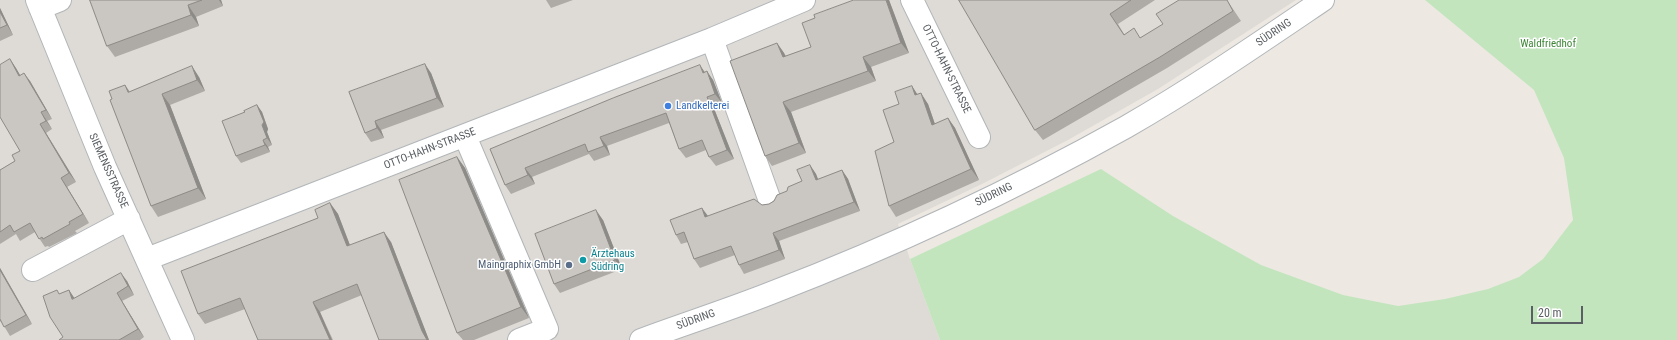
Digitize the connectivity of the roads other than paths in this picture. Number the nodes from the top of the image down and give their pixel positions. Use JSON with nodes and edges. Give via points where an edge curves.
{"nodes":[{"id":1,"x":804,"y":0,"type":"edge"},
{"id":2,"x":912,"y":0,"type":"edge"},
{"id":3,"x":1323,"y":0,"type":"edge"},
{"id":4,"x":46,"y":3,"type":"edge"},
{"id":5,"x":712,"y":39,"type":"junction"},
{"id":6,"x":465,"y":136,"type":"junction"},
{"id":7,"x":979,"y":137,"type":"dead end"},
{"id":8,"x":770,"y":201,"type":"dead end"},
{"id":9,"x":128,"y":218,"type":"junction"},
{"id":10,"x":147,"y":259,"type":"junction"},
{"id":11,"x":33,"y":270,"type":"dead end"},
{"id":12,"x":182,"y":340,"type":"edge"},
{"id":13,"x":519,"y":340,"type":"edge"},
{"id":14,"x":641,"y":340,"type":"edge"}],
"edges":[{"from":1,"to":5,"type":"street","name":"OTTO-HAHN-STRASSE"},
{"from":2,"to":7,"type":"street","name":"OTTO-HAHN-STRASSE"},
{"from":3,"to":14,"type":"street","name":"SÜDRING","via":[[1226,65],[1120,130],[1039,173],[912,234],[806,280]]},
{"from":4,"to":9,"type":"street","name":"SIEMENSSTRASSE","via":[[75,95]]},
{"from":5,"to":6,"type":"street","name":"OTTO-HAHN-STRASSE"},
{"from":5,"to":8,"type":"street"},
{"from":6,"to":10,"type":"street","name":"OTTO-HAHN-STRASSE"},
{"from":6,"to":13,"type":"street","via":[[547,329]]},
{"from":9,"to":10,"type":"street","name":"SIEMENSSTRASSE"},
{"from":9,"to":11,"type":"street"},
{"from":10,"to":12,"type":"street","name":"SIEMENSSTRASSE"}]}
